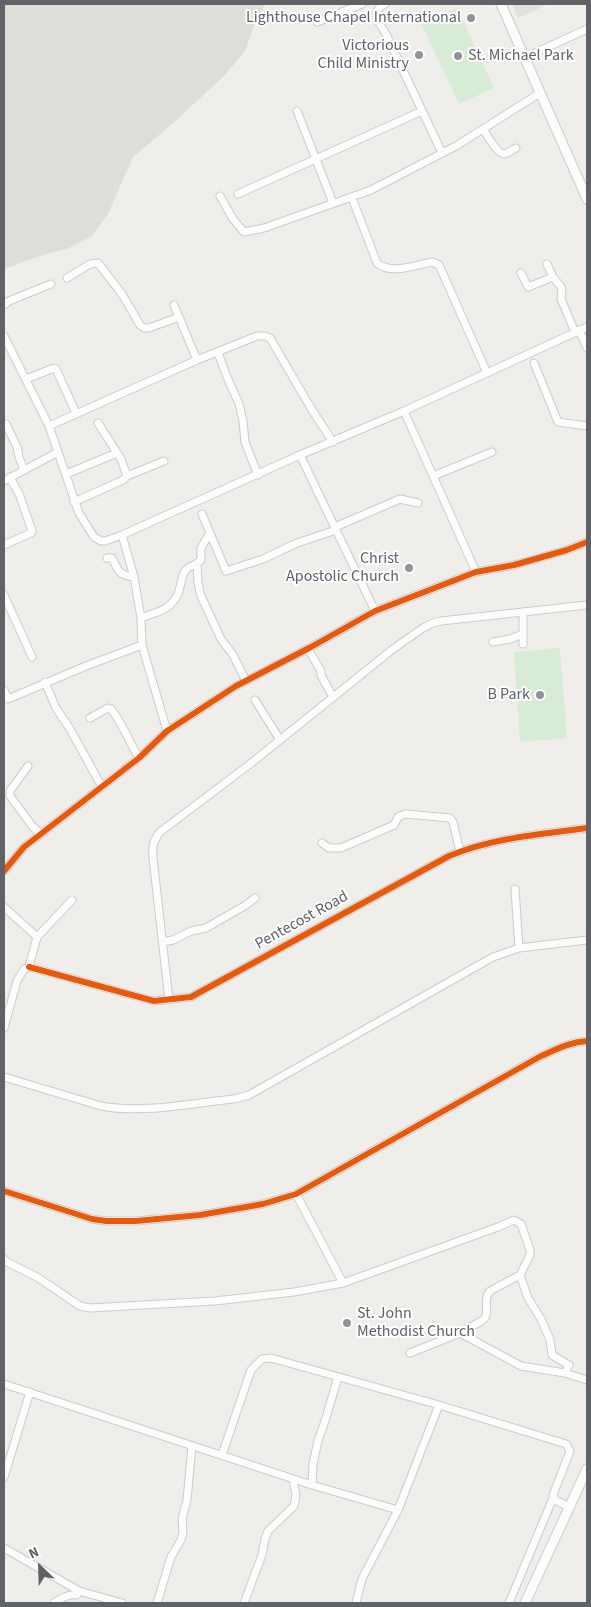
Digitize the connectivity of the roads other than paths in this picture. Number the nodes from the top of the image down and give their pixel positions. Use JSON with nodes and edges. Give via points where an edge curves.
{"nodes":[{"id":1,"x":362,"y":4,"type":"edge"},
{"id":2,"x":382,"y":4,"type":"edge"},
{"id":3,"x":501,"y":4,"type":"edge"},
{"id":4,"x":317,"y":22,"type":"dead end"},
{"id":5,"x":587,"y":29,"type":"edge"},
{"id":6,"x":524,"y":58,"type":"junction"},
{"id":7,"x":540,"y":93,"type":"junction"},
{"id":8,"x":298,"y":111,"type":"dead end"},
{"id":9,"x":422,"y":111,"type":"junction"},
{"id":10,"x":483,"y":129,"type":"junction"},
{"id":11,"x":516,"y":148,"type":"dead end"},
{"id":12,"x":442,"y":153,"type":"junction"},
{"id":13,"x":316,"y":158,"type":"junction"},
{"id":14,"x":238,"y":194,"type":"dead end"},
{"id":15,"x":220,"y":196,"type":"dead end"},
{"id":16,"x":352,"y":198,"type":"junction"},
{"id":17,"x":587,"y":199,"type":"edge"},
{"id":18,"x":333,"y":203,"type":"junction"},
{"id":19,"x":547,"y":264,"type":"dead end"},
{"id":20,"x":522,"y":273,"type":"dead end"},
{"id":21,"x":553,"y":277,"type":"junction"},
{"id":22,"x":67,"y":278,"type":"dead end"},
{"id":23,"x":51,"y":284,"type":"dead end"},
{"id":24,"x":4,"y":305,"type":"edge"},
{"id":25,"x":174,"y":305,"type":"dead end"},
{"id":26,"x":179,"y":316,"type":"junction"},
{"id":27,"x":587,"y":327,"type":"edge"},
{"id":28,"x":577,"y":331,"type":"junction"},
{"id":29,"x":4,"y":336,"type":"edge"},
{"id":30,"x":587,"y":348,"type":"edge"},
{"id":31,"x":218,"y":352,"type":"junction"},
{"id":32,"x":197,"y":360,"type":"junction"},
{"id":33,"x":534,"y":363,"type":"dead end"},
{"id":34,"x":487,"y":373,"type":"junction"},
{"id":35,"x":26,"y":379,"type":"junction"},
{"id":36,"x":404,"y":411,"type":"junction"},
{"id":37,"x":76,"y":413,"type":"junction"},
{"id":38,"x":98,"y":423,"type":"dead end"},
{"id":39,"x":6,"y":424,"type":"dead end"},
{"id":40,"x":49,"y":426,"type":"junction"},
{"id":41,"x":587,"y":426,"type":"edge"},
{"id":42,"x":333,"y":442,"type":"junction"},
{"id":43,"x":58,"y":452,"type":"junction"},
{"id":44,"x":492,"y":452,"type":"dead end"},
{"id":45,"x":117,"y":453,"type":"junction"},
{"id":46,"x":300,"y":455,"type":"junction"},
{"id":47,"x":164,"y":461,"type":"dead end"},
{"id":48,"x":24,"y":470,"type":"junction"},
{"id":49,"x":66,"y":474,"type":"junction"},
{"id":50,"x":258,"y":475,"type":"junction"},
{"id":51,"x":127,"y":476,"type":"junction"},
{"id":52,"x":433,"y":476,"type":"junction"},
{"id":53,"x":7,"y":479,"type":"edge"},
{"id":54,"x":74,"y":502,"type":"junction"},
{"id":55,"x":418,"y":503,"type":"dead end"},
{"id":56,"x":202,"y":514,"type":"dead end"},
{"id":57,"x":336,"y":529,"type":"junction"},
{"id":58,"x":210,"y":533,"type":"junction"},
{"id":59,"x":122,"y":535,"type":"junction"},
{"id":60,"x":587,"y":542,"type":"edge"},
{"id":61,"x":4,"y":545,"type":"edge"},
{"id":62,"x":107,"y":558,"type":"dead end"},
{"id":63,"x":197,"y":564,"type":"junction"},
{"id":64,"x":476,"y":572,"type":"junction"},
{"id":65,"x":134,"y":577,"type":"junction"},
{"id":66,"x":4,"y":595,"type":"edge"},
{"id":67,"x":587,"y":606,"type":"edge"},
{"id":68,"x":375,"y":611,"type":"junction"},
{"id":69,"x":523,"y":612,"type":"junction"},
{"id":70,"x":141,"y":618,"type":"junction"},
{"id":71,"x":523,"y":634,"type":"junction"},
{"id":72,"x":494,"y":642,"type":"dead end"},
{"id":73,"x":523,"y":644,"type":"dead end"},
{"id":74,"x":142,"y":645,"type":"junction"},
{"id":75,"x":308,"y":649,"type":"junction"},
{"id":76,"x":32,"y":657,"type":"dead end"},
{"id":77,"x":246,"y":681,"type":"junction"},
{"id":78,"x":45,"y":682,"type":"junction"},
{"id":79,"x":4,"y":690,"type":"edge"},
{"id":80,"x":333,"y":697,"type":"junction"},
{"id":81,"x":6,"y":699,"type":"edge"},
{"id":82,"x":255,"y":700,"type":"dead end"},
{"id":83,"x":90,"y":718,"type":"dead end"},
{"id":84,"x":167,"y":731,"type":"junction"},
{"id":85,"x":280,"y":740,"type":"junction"},
{"id":86,"x":140,"y":758,"type":"junction"},
{"id":87,"x":28,"y":766,"type":"dead end"},
{"id":88,"x":102,"y":787,"type":"junction"},
{"id":89,"x":587,"y":828,"type":"edge"},
{"id":90,"x":42,"y":834,"type":"junction"},
{"id":91,"x":322,"y":843,"type":"dead end"},
{"id":92,"x":460,"y":852,"type":"junction"},
{"id":93,"x":4,"y":871,"type":"edge"},
{"id":94,"x":515,"y":889,"type":"dead end"},
{"id":95,"x":255,"y":898,"type":"dead end"},
{"id":96,"x":72,"y":900,"type":"dead end"},
{"id":97,"x":4,"y":907,"type":"edge"},
{"id":98,"x":37,"y":937,"type":"junction"},
{"id":99,"x":587,"y":940,"type":"edge"},
{"id":100,"x":162,"y":942,"type":"junction"},
{"id":101,"x":519,"y":948,"type":"junction"},
{"id":102,"x":29,"y":967,"type":"junction"},
{"id":103,"x":169,"y":1000,"type":"junction"},
{"id":104,"x":4,"y":1028,"type":"edge"},
{"id":105,"x":587,"y":1041,"type":"edge"},
{"id":106,"x":4,"y":1076,"type":"edge"},
{"id":107,"x":4,"y":1191,"type":"edge"},
{"id":108,"x":296,"y":1194,"type":"junction"},
{"id":109,"x":4,"y":1259,"type":"edge"},
{"id":110,"x":520,"y":1275,"type":"junction"},
{"id":111,"x":343,"y":1283,"type":"junction"},
{"id":112,"x":460,"y":1333,"type":"junction"},
{"id":113,"x":410,"y":1353,"type":"dead end"},
{"id":114,"x":565,"y":1374,"type":"junction"},
{"id":115,"x":338,"y":1377,"type":"junction"},
{"id":116,"x":587,"y":1380,"type":"edge"},
{"id":117,"x":4,"y":1384,"type":"edge"},
{"id":118,"x":30,"y":1392,"type":"junction"},
{"id":119,"x":439,"y":1405,"type":"junction"},
{"id":120,"x":192,"y":1446,"type":"junction"},
{"id":121,"x":222,"y":1455,"type":"junction"},
{"id":122,"x":587,"y":1469,"type":"edge"},
{"id":123,"x":4,"y":1477,"type":"edge"},
{"id":124,"x":293,"y":1478,"type":"junction"},
{"id":125,"x":312,"y":1485,"type":"junction"},
{"id":126,"x":553,"y":1498,"type":"junction"},
{"id":127,"x":569,"y":1507,"type":"junction"},
{"id":128,"x":398,"y":1510,"type":"junction"},
{"id":129,"x":4,"y":1548,"type":"edge"},
{"id":130,"x":79,"y":1591,"type":"junction"},
{"id":131,"x":54,"y":1603,"type":"edge"},
{"id":132,"x":122,"y":1603,"type":"edge"},
{"id":133,"x":157,"y":1603,"type":"edge"},
{"id":134,"x":244,"y":1603,"type":"edge"},
{"id":135,"x":356,"y":1603,"type":"edge"},
{"id":136,"x":510,"y":1603,"type":"edge"},
{"id":137,"x":525,"y":1603,"type":"edge"}],
"edges":[{"from":1,"to":4,"type":"street"},
{"from":2,"to":9,"type":"street","via":[[377,11],[378,21]]},
{"from":3,"to":6,"type":"street"},
{"from":5,"to":6,"type":"street"},
{"from":6,"to":7,"type":"street"},
{"from":7,"to":10,"type":"street"},
{"from":7,"to":17,"type":"street"},
{"from":8,"to":13,"type":"street"},
{"from":9,"to":12,"type":"street"},
{"from":9,"to":13,"type":"street"},
{"from":10,"to":11,"type":"street","via":[[501,153]]},
{"from":10,"to":12,"type":"street"},
{"from":12,"to":16,"type":"street"},
{"from":13,"to":14,"type":"street"},
{"from":13,"to":18,"type":"street"},
{"from":15,"to":18,"type":"street","via":[[244,232]]},
{"from":16,"to":18,"type":"street"},
{"from":16,"to":34,"type":"street","via":[[376,263],[381,267],[410,267],[432,262],[439,265]]},
{"from":19,"to":21,"type":"street"},
{"from":20,"to":21,"type":"street","via":[[528,286]]},
{"from":21,"to":28,"type":"street","via":[[562,290],[561,299]]},
{"from":22,"to":26,"type":"street","via":[[90,264],[98,263],[144,328]]},
{"from":23,"to":24,"type":"street"},
{"from":25,"to":26,"type":"street"},
{"from":26,"to":32,"type":"street"},
{"from":27,"to":28,"type":"street"},
{"from":28,"to":30,"type":"street"},
{"from":28,"to":34,"type":"street"},
{"from":29,"to":35,"type":"street"},
{"from":31,"to":32,"type":"street"},
{"from":31,"to":42,"type":"street","via":[[257,336],[270,338]]},
{"from":31,"to":50,"type":"street","via":[[239,404],[245,442]]},
{"from":32,"to":37,"type":"street"},
{"from":33,"to":41,"type":"street","via":[[558,422]]},
{"from":34,"to":36,"type":"street"},
{"from":35,"to":37,"type":"street","via":[[56,369]]},
{"from":35,"to":40,"type":"street"},
{"from":36,"to":42,"type":"street"},
{"from":36,"to":52,"type":"street"},
{"from":37,"to":40,"type":"street"},
{"from":38,"to":45,"type":"street"},
{"from":39,"to":48,"type":"street"},
{"from":40,"to":43,"type":"street"},
{"from":42,"to":46,"type":"street"},
{"from":43,"to":48,"type":"street"},
{"from":43,"to":49,"type":"street"},
{"from":44,"to":52,"type":"street"},
{"from":45,"to":49,"type":"street"},
{"from":45,"to":51,"type":"street"},
{"from":46,"to":50,"type":"street"},
{"from":46,"to":57,"type":"street"},
{"from":47,"to":51,"type":"street"},
{"from":48,"to":53,"type":"street"},
{"from":49,"to":54,"type":"street"},
{"from":50,"to":59,"type":"street"},
{"from":51,"to":54,"type":"street"},
{"from":52,"to":64,"type":"street"},
{"from":53,"to":61,"type":"street","via":[[20,496],[32,531]]},
{"from":54,"to":59,"type":"street","via":[[94,536],[105,541]]},
{"from":55,"to":57,"type":"street","via":[[400,499]]},
{"from":56,"to":58,"type":"street"},
{"from":57,"to":58,"type":"street","via":[[226,571]]},
{"from":57,"to":68,"type":"street"},
{"from":58,"to":63,"type":"street"},
{"from":59,"to":65,"type":"street"},
{"from":60,"to":64,"type":"street","via":[[514,565]]},
{"from":62,"to":65,"type":"street","via":[[112,558],[123,576]]},
{"from":63,"to":70,"type":"street","via":[[186,570],[175,601],[170,606]]},
{"from":63,"to":77,"type":"street","via":[[201,596]]},
{"from":64,"to":68,"type":"street"},
{"from":65,"to":70,"type":"street"},
{"from":66,"to":76,"type":"street"},
{"from":67,"to":69,"type":"street"},
{"from":68,"to":75,"type":"street"},
{"from":69,"to":71,"type":"street"},
{"from":69,"to":80,"type":"street","via":[[433,623],[393,649]]},
{"from":70,"to":74,"type":"street"},
{"from":71,"to":72,"type":"street"},
{"from":71,"to":73,"type":"street"},
{"from":74,"to":78,"type":"street"},
{"from":74,"to":84,"type":"street"},
{"from":75,"to":77,"type":"street"},
{"from":75,"to":80,"type":"street"},
{"from":77,"to":84,"type":"street"},
{"from":78,"to":81,"type":"street"},
{"from":78,"to":88,"type":"street","via":[[56,708]]},
{"from":79,"to":81,"type":"street"},
{"from":80,"to":85,"type":"street"},
{"from":82,"to":85,"type":"street"},
{"from":83,"to":86,"type":"street","via":[[111,709]]},
{"from":84,"to":86,"type":"street"},
{"from":85,"to":100,"type":"street","via":[[155,838],[152,846]]},
{"from":86,"to":88,"type":"street"},
{"from":87,"to":90,"type":"street","via":[[10,791],[10,796]]},
{"from":88,"to":90,"type":"street"},
{"from":89,"to":92,"type":"street","name":"Pentecost Road","via":[[494,842]]},
{"from":90,"to":93,"type":"street","via":[[24,847]]},
{"from":91,"to":92,"type":"street","via":[[329,848],[341,848],[394,826],[398,817],[405,814],[450,818]]},
{"from":92,"to":103,"type":"street","name":"Pentecost Road","via":[[202,992]]},
{"from":94,"to":101,"type":"street"},
{"from":95,"to":100,"type":"street","via":[[206,928]]},
{"from":96,"to":98,"type":"street"},
{"from":97,"to":98,"type":"street"},
{"from":98,"to":102,"type":"street"},
{"from":99,"to":101,"type":"street"},
{"from":100,"to":103,"type":"street"},
{"from":101,"to":106,"type":"street","via":[[493,957],[249,1095],[234,1099],[116,1109]]},
{"from":102,"to":103,"type":"street","name":"Pentecost Road","via":[[140,998]]},
{"from":102,"to":104,"type":"street","via":[[16,981]]},
{"from":105,"to":108,"type":"street","via":[[562,1046],[542,1056]]},
{"from":107,"to":108,"type":"street","via":[[106,1222],[200,1215],[262,1204]]},
{"from":108,"to":111,"type":"street"},
{"from":109,"to":111,"type":"street","via":[[80,1306],[90,1308],[215,1301]]},
{"from":110,"to":111,"type":"street","via":[[530,1250],[520,1224],[514,1220]]},
{"from":110,"to":112,"type":"street","via":[[490,1291],[485,1318]]},
{"from":110,"to":114,"type":"street","via":[[550,1340],[552,1355],[569,1365]]},
{"from":112,"to":113,"type":"street"},
{"from":112,"to":114,"type":"street","via":[[521,1366]]},
{"from":114,"to":116,"type":"street"},
{"from":115,"to":119,"type":"street"},
{"from":115,"to":121,"type":"street","via":[[271,1358],[262,1359],[251,1370]]},
{"from":115,"to":125,"type":"street","via":[[318,1441]]},
{"from":117,"to":118,"type":"street"},
{"from":118,"to":120,"type":"street"},
{"from":118,"to":123,"type":"street"},
{"from":119,"to":126,"type":"street","via":[[566,1444],[570,1451]]},
{"from":119,"to":128,"type":"street"},
{"from":120,"to":121,"type":"street"},
{"from":120,"to":133,"type":"street","via":[[183,1532]]},
{"from":121,"to":124,"type":"street"},
{"from":122,"to":127,"type":"street"},
{"from":124,"to":125,"type":"street"},
{"from":124,"to":134,"type":"street","via":[[294,1506],[268,1531]]},
{"from":125,"to":128,"type":"street"},
{"from":126,"to":127,"type":"street"},
{"from":126,"to":136,"type":"street"},
{"from":127,"to":137,"type":"street"},
{"from":128,"to":135,"type":"street","via":[[362,1579]]},
{"from":129,"to":130,"type":"street"},
{"from":130,"to":131,"type":"street","via":[[77,1595],[65,1596]]},
{"from":130,"to":132,"type":"street"}]}
